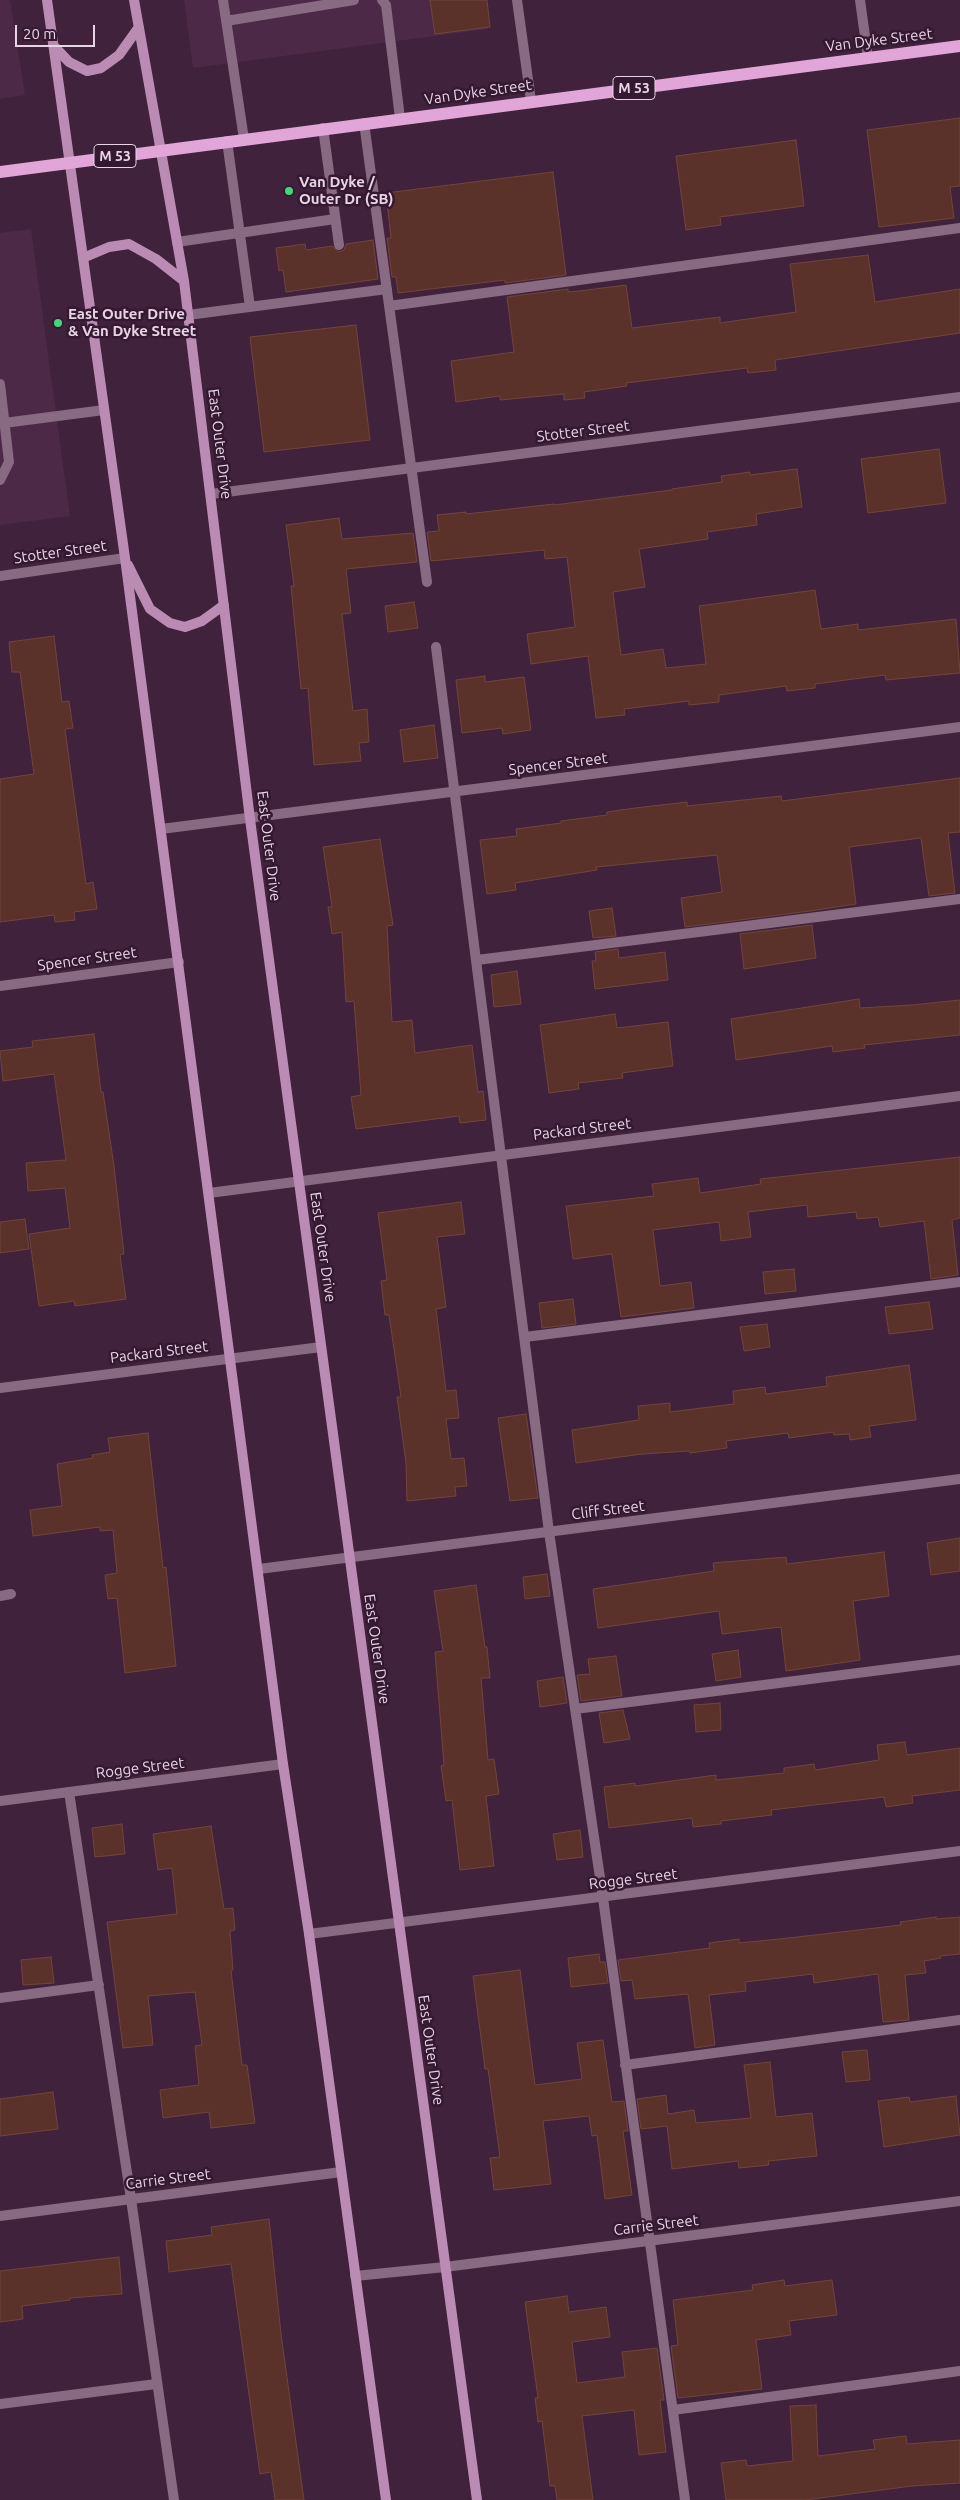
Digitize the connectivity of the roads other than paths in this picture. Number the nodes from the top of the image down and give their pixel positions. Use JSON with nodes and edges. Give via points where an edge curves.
{"nodes":[{"id":1,"x":47,"y":0,"type":"edge"},
{"id":2,"x":134,"y":0,"type":"edge"},
{"id":3,"x":223,"y":0,"type":"edge"},
{"id":4,"x":354,"y":0,"type":"edge"},
{"id":5,"x":382,"y":0,"type":"edge"},
{"id":6,"x":517,"y":0,"type":"edge"},
{"id":7,"x":860,"y":0,"type":"edge"},
{"id":8,"x":318,"y":3,"type":"edge"},
{"id":9,"x":226,"y":21,"type":"junction"},
{"id":10,"x":139,"y":27,"type":"junction"},
{"id":11,"x":53,"y":45,"type":"junction"},
{"id":12,"x":960,"y":46,"type":"edge"},
{"id":13,"x":868,"y":58,"type":"junction"},
{"id":14,"x":531,"y":101,"type":"junction"},
{"id":15,"x":400,"y":118,"type":"junction"},
{"id":16,"x":364,"y":123,"type":"junction"},
{"id":17,"x":323,"y":128,"type":"junction"},
{"id":18,"x":244,"y":139,"type":"junction"},
{"id":19,"x":227,"y":142,"type":"junction"},
{"id":20,"x":160,"y":150,"type":"junction"},
{"id":21,"x":69,"y":162,"type":"junction"},
{"id":22,"x":0,"y":172,"type":"edge"},
{"id":23,"x":335,"y":219,"type":"junction"},
{"id":24,"x":960,"y":228,"type":"edge"},
{"id":25,"x":240,"y":232,"type":"junction"},
{"id":26,"x":177,"y":242,"type":"junction"},
{"id":27,"x":339,"y":245,"type":"dead end"},
{"id":28,"x":83,"y":258,"type":"junction"},
{"id":29,"x":184,"y":281,"type":"junction"},
{"id":30,"x":387,"y":289,"type":"junction"},
{"id":31,"x":389,"y":306,"type":"junction"},
{"id":32,"x":250,"y":307,"type":"junction"},
{"id":33,"x":188,"y":315,"type":"junction"},
{"id":34,"x":0,"y":384,"type":"edge"},
{"id":35,"x":960,"y":397,"type":"edge"},
{"id":36,"x":104,"y":410,"type":"junction"},
{"id":37,"x":4,"y":423,"type":"junction"},
{"id":38,"x":411,"y":468,"type":"junction"},
{"id":39,"x":0,"y":480,"type":"edge"},
{"id":40,"x":211,"y":494,"type":"junction"},
{"id":41,"x":124,"y":558,"type":"junction"},
{"id":42,"x":0,"y":576,"type":"edge"},
{"id":43,"x":427,"y":582,"type":"dead end"},
{"id":44,"x":224,"y":605,"type":"junction"},
{"id":45,"x":436,"y":646,"type":"dead end"},
{"id":46,"x":960,"y":727,"type":"edge"},
{"id":47,"x":455,"y":792,"type":"junction"},
{"id":48,"x":250,"y":819,"type":"junction"},
{"id":49,"x":161,"y":829,"type":"junction"},
{"id":50,"x":960,"y":899,"type":"edge"},
{"id":51,"x":477,"y":960,"type":"junction"},
{"id":52,"x":179,"y":962,"type":"junction"},
{"id":53,"x":0,"y":986,"type":"edge"},
{"id":54,"x":960,"y":1096,"type":"edge"},
{"id":55,"x":502,"y":1155,"type":"junction"},
{"id":56,"x":299,"y":1181,"type":"junction"},
{"id":57,"x":209,"y":1193,"type":"junction"},
{"id":58,"x":960,"y":1282,"type":"edge"},
{"id":59,"x":525,"y":1337,"type":"junction"},
{"id":60,"x":321,"y":1347,"type":"junction"},
{"id":61,"x":231,"y":1358,"type":"junction"},
{"id":62,"x":0,"y":1388,"type":"edge"},
{"id":63,"x":960,"y":1479,"type":"edge"},
{"id":64,"x":549,"y":1532,"type":"junction"},
{"id":65,"x":350,"y":1558,"type":"junction"},
{"id":66,"x":260,"y":1569,"type":"junction"},
{"id":67,"x":11,"y":1594,"type":"dead end"},
{"id":68,"x":0,"y":1596,"type":"edge"},
{"id":69,"x":960,"y":1660,"type":"edge"},
{"id":70,"x":575,"y":1709,"type":"junction"},
{"id":71,"x":284,"y":1764,"type":"junction"},
{"id":72,"x":69,"y":1792,"type":"junction"},
{"id":73,"x":0,"y":1801,"type":"edge"},
{"id":74,"x":960,"y":1851,"type":"edge"},
{"id":75,"x":603,"y":1898,"type":"junction"},
{"id":76,"x":399,"y":1924,"type":"junction"},
{"id":77,"x":309,"y":1934,"type":"junction"},
{"id":78,"x":99,"y":1985,"type":"junction"},
{"id":79,"x":0,"y":1998,"type":"edge"},
{"id":80,"x":960,"y":2020,"type":"edge"},
{"id":81,"x":625,"y":2065,"type":"junction"},
{"id":82,"x":341,"y":2172,"type":"junction"},
{"id":83,"x":131,"y":2199,"type":"junction"},
{"id":84,"x":960,"y":2201,"type":"edge"},
{"id":85,"x":0,"y":2216,"type":"edge"},
{"id":86,"x":649,"y":2241,"type":"junction"},
{"id":87,"x":445,"y":2267,"type":"junction"},
{"id":88,"x":355,"y":2276,"type":"junction"},
{"id":89,"x":960,"y":2371,"type":"edge"},
{"id":90,"x":156,"y":2384,"type":"junction"},
{"id":91,"x":0,"y":2404,"type":"edge"},
{"id":92,"x":673,"y":2410,"type":"junction"},
{"id":93,"x":174,"y":2500,"type":"edge"},
{"id":94,"x":386,"y":2500,"type":"edge"},
{"id":95,"x":477,"y":2500,"type":"edge"},
{"id":96,"x":685,"y":2500,"type":"edge"}],
"edges":[{"from":1,"to":11,"type":"main road"},
{"from":2,"to":10,"type":"main road","name":"East Outer Drive"},
{"from":3,"to":9,"type":"street"},
{"from":4,"to":8,"type":"street"},
{"from":5,"to":15,"type":"street","via":[[386,5]]},
{"from":6,"to":14,"type":"street"},
{"from":7,"to":13,"type":"street"},
{"from":8,"to":9,"type":"street"},
{"from":9,"to":18,"type":"street"},
{"from":10,"to":11,"type":"main road","via":[[119,55],[101,68],[87,71],[69,62]]},
{"from":10,"to":20,"type":"main road","name":"East Outer Drive"},
{"from":11,"to":21,"type":"main road"},
{"from":12,"to":13,"type":"main road","name":"Van Dyke Street","number":"M 53"},
{"from":13,"to":14,"type":"main road","name":"Van Dyke Street","number":"M 53"},
{"from":14,"to":15,"type":"main road","name":"Van Dyke Street","number":"M 53"},
{"from":15,"to":16,"type":"main road","name":"Van Dyke Street","number":"M 53"},
{"from":16,"to":17,"type":"main road","name":"Van Dyke Street","number":"M 53"},
{"from":16,"to":30,"type":"street"},
{"from":17,"to":18,"type":"main road","name":"Van Dyke Street","number":"M 53"},
{"from":17,"to":23,"type":"street"},
{"from":18,"to":19,"type":"main road","name":"Van Dyke Street","number":"M 53"},
{"from":19,"to":20,"type":"main road","name":"Van Dyke Street","number":"M 53"},
{"from":19,"to":25,"type":"street"},
{"from":20,"to":21,"type":"main road","name":"Van Dyke Street","number":"M 53"},
{"from":20,"to":26,"type":"main road","name":"East Outer Drive"},
{"from":21,"to":22,"type":"main road","name":"Van Dyke Street","number":"M 53"},
{"from":21,"to":28,"type":"main road"},
{"from":23,"to":25,"type":"street"},
{"from":23,"to":27,"type":"street"},
{"from":24,"to":31,"type":"street"},
{"from":25,"to":26,"type":"street"},
{"from":25,"to":32,"type":"street"},
{"from":26,"to":29,"type":"main road","name":"East Outer Drive"},
{"from":28,"to":29,"type":"main road","via":[[109,247],[129,244],[156,259]]},
{"from":28,"to":36,"type":"main road"},
{"from":29,"to":33,"type":"main road","name":"East Outer Drive"},
{"from":30,"to":31,"type":"street"},
{"from":30,"to":32,"type":"street","via":[[346,289]]},
{"from":31,"to":38,"type":"street"},
{"from":32,"to":33,"type":"street"},
{"from":33,"to":40,"type":"main road","name":"East Outer Drive"},
{"from":34,"to":37,"type":"street"},
{"from":35,"to":38,"type":"street","name":"Stotter Street"},
{"from":36,"to":37,"type":"street"},
{"from":36,"to":41,"type":"main road"},
{"from":37,"to":39,"type":"street","via":[[9,462]]},
{"from":38,"to":40,"type":"street","name":"Stotter Street"},
{"from":38,"to":43,"type":"street"},
{"from":40,"to":44,"type":"main road","name":"East Outer Drive"},
{"from":41,"to":42,"type":"street","name":"Stotter Street"},
{"from":41,"to":44,"type":"main road","via":[[150,609],[170,623],[185,626],[202,621]]},
{"from":41,"to":49,"type":"main road"},
{"from":44,"to":48,"type":"main road","name":"East Outer Drive"},
{"from":45,"to":47,"type":"street"},
{"from":46,"to":47,"type":"street","name":"Spencer Street"},
{"from":47,"to":48,"type":"street","name":"Spencer Street"},
{"from":47,"to":51,"type":"street"},
{"from":48,"to":49,"type":"street","name":"Spencer Street"},
{"from":48,"to":56,"type":"main road","name":"East Outer Drive"},
{"from":49,"to":52,"type":"main road"},
{"from":50,"to":51,"type":"street"},
{"from":51,"to":55,"type":"street"},
{"from":52,"to":53,"type":"street","name":"Spencer Street"},
{"from":52,"to":57,"type":"main road"},
{"from":54,"to":55,"type":"street","name":"Packard Street"},
{"from":55,"to":56,"type":"street","name":"Packard Street"},
{"from":55,"to":59,"type":"street"},
{"from":56,"to":57,"type":"street","name":"Packard Street"},
{"from":56,"to":60,"type":"main road","name":"East Outer Drive"},
{"from":57,"to":61,"type":"main road"},
{"from":58,"to":59,"type":"street"},
{"from":59,"to":64,"type":"street"},
{"from":60,"to":61,"type":"street","name":"Packard Street"},
{"from":60,"to":65,"type":"main road","name":"East Outer Drive"},
{"from":61,"to":62,"type":"street","name":"Packard Street"},
{"from":61,"to":66,"type":"main road"},
{"from":63,"to":64,"type":"street","name":"Cliff Street"},
{"from":64,"to":65,"type":"street","name":"Cliff Street"},
{"from":64,"to":70,"type":"street"},
{"from":65,"to":66,"type":"street","name":"Cliff Street"},
{"from":65,"to":76,"type":"main road","name":"East Outer Drive"},
{"from":66,"to":71,"type":"main road"},
{"from":67,"to":68,"type":"street"},
{"from":69,"to":70,"type":"street"},
{"from":70,"to":75,"type":"street"},
{"from":71,"to":72,"type":"street","name":"Rogge Street"},
{"from":71,"to":77,"type":"main road"},
{"from":72,"to":73,"type":"street","name":"Rogge Street"},
{"from":72,"to":78,"type":"street"},
{"from":74,"to":75,"type":"street","name":"Rogge Street"},
{"from":75,"to":76,"type":"street","name":"Rogge Street"},
{"from":75,"to":81,"type":"street"},
{"from":76,"to":77,"type":"street","name":"Rogge Street"},
{"from":76,"to":87,"type":"main road","name":"East Outer Drive"},
{"from":77,"to":82,"type":"main road"},
{"from":78,"to":79,"type":"street"},
{"from":78,"to":83,"type":"street"},
{"from":80,"to":81,"type":"street"},
{"from":81,"to":86,"type":"street"},
{"from":82,"to":83,"type":"street","name":"Carrie Street"},
{"from":82,"to":88,"type":"main road"},
{"from":83,"to":85,"type":"street","name":"Carrie Street"},
{"from":83,"to":90,"type":"street"},
{"from":84,"to":86,"type":"street","name":"Carrie Street"},
{"from":86,"to":87,"type":"street","name":"Carrie Street"},
{"from":86,"to":92,"type":"street"},
{"from":87,"to":88,"type":"street","name":"Carrie Street"},
{"from":87,"to":95,"type":"main road","name":"East Outer Drive"},
{"from":88,"to":94,"type":"main road"},
{"from":89,"to":92,"type":"street"},
{"from":90,"to":91,"type":"street"},
{"from":90,"to":93,"type":"street"},
{"from":92,"to":96,"type":"street"}]}
